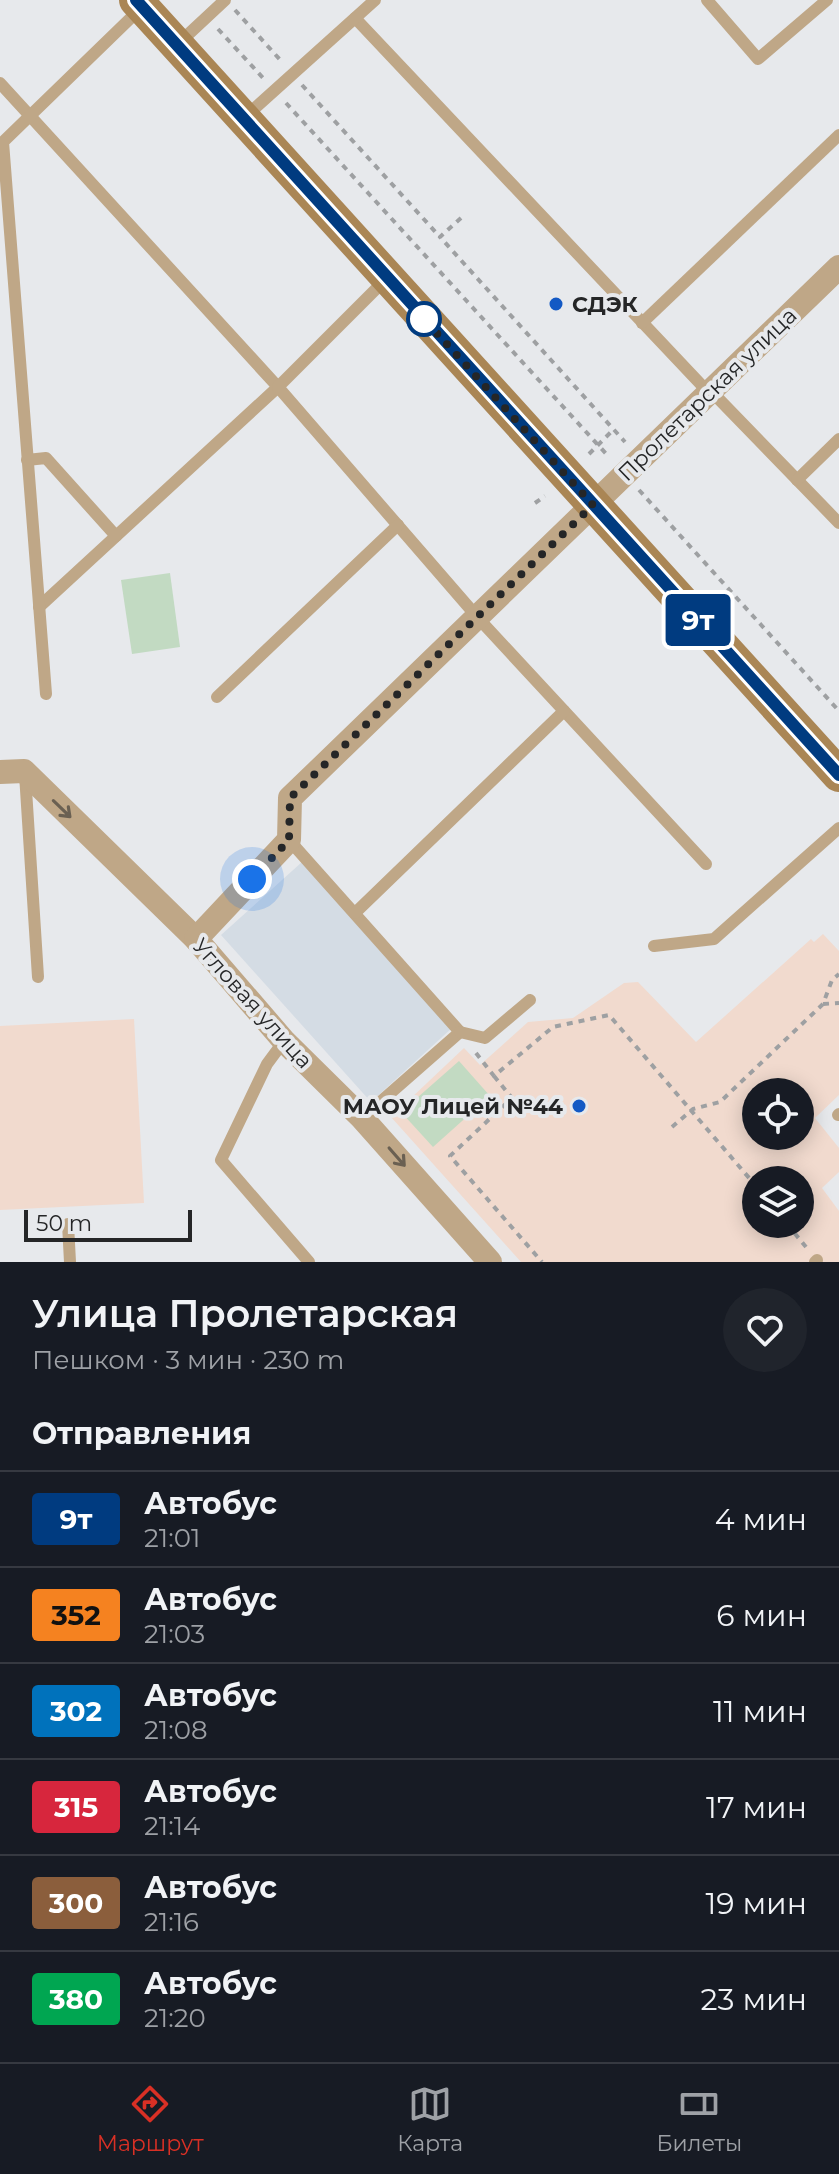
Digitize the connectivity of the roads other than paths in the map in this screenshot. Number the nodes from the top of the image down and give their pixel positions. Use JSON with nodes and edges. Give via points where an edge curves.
{"nodes":[{"id":1,"x":226,"y":0,"type":"edge"},
{"id":2,"x":375,"y":0,"type":"edge"},
{"id":3,"x":707,"y":0,"type":"edge"},
{"id":4,"x":827,"y":0,"type":"edge"},
{"id":5,"x":140,"y":2,"type":"edge"},
{"id":6,"x":355,"y":18,"type":"junction"},
{"id":7,"x":177,"y":44,"type":"junction"},
{"id":8,"x":0,"y":83,"type":"edge"},
{"id":9,"x":29,"y":115,"type":"junction"},
{"id":10,"x":244,"y":118,"type":"junction"},
{"id":11,"x":839,"y":135,"type":"edge"},
{"id":12,"x":839,"y":267,"type":"edge"},
{"id":13,"x":387,"y":278,"type":"junction"},
{"id":14,"x":642,"y":323,"type":"junction"},
{"id":15,"x":278,"y":387,"type":"junction"},
{"id":16,"x":710,"y":392,"type":"junction"},
{"id":17,"x":839,"y":439,"type":"edge"},
{"id":18,"x":27,"y":460,"type":"junction"},
{"id":19,"x":797,"y":480,"type":"junction"},
{"id":20,"x":593,"y":505,"type":"junction"},
{"id":21,"x":839,"y":523,"type":"edge"},
{"id":22,"x":398,"y":525,"type":"junction"},
{"id":23,"x":116,"y":536,"type":"junction"},
{"id":24,"x":39,"y":607,"type":"junction"},
{"id":25,"x":479,"y":619,"type":"junction"},
{"id":26,"x":46,"y":694,"type":"dead end"},
{"id":27,"x":217,"y":697,"type":"dead end"},
{"id":28,"x":564,"y":711,"type":"junction"},
{"id":29,"x":12,"y":771,"type":"edge"},
{"id":30,"x":839,"y":775,"type":"edge"},
{"id":31,"x":839,"y":828,"type":"edge"},
{"id":32,"x":289,"y":840,"type":"junction"},
{"id":33,"x":706,"y":864,"type":"dead end"},
{"id":34,"x":355,"y":913,"type":"junction"},
{"id":35,"x":196,"y":939,"type":"junction"},
{"id":36,"x":654,"y":946,"type":"dead end"},
{"id":37,"x":38,"y":977,"type":"dead end"},
{"id":38,"x":530,"y":1000,"type":"dead end"},
{"id":39,"x":460,"y":1032,"type":"junction"},
{"id":40,"x":284,"y":1041,"type":"junction"},
{"id":41,"x":362,"y":1118,"type":"junction"},
{"id":42,"x":68,"y":1224,"type":"dead end"},
{"id":43,"x":70,"y":1262,"type":"edge"},
{"id":44,"x":309,"y":1262,"type":"edge"},
{"id":45,"x":490,"y":1262,"type":"edge"}],
"edges":[{"from":1,"to":7,"type":"lane"},
{"from":2,"to":6,"type":"lane"},
{"from":3,"to":4,"type":"lane","via":[[758,59]]},
{"from":5,"to":7,"type":"main road"},
{"from":5,"to":9,"type":"lane"},
{"from":6,"to":10,"type":"lane"},
{"from":6,"to":14,"type":"lane"},
{"from":7,"to":10,"type":"main road"},
{"from":8,"to":9,"type":"lane"},
{"from":9,"to":15,"type":"lane"},
{"from":9,"to":18,"type":"lane","via":[[3,142]]},
{"from":10,"to":13,"type":"main road"},
{"from":11,"to":14,"type":"lane"},
{"from":12,"to":16,"type":"street","name":"Пролетарская улица"},
{"from":13,"to":15,"type":"lane"},
{"from":13,"to":20,"type":"main road"},
{"from":14,"to":16,"type":"lane"},
{"from":15,"to":22,"type":"lane"},
{"from":15,"to":23,"type":"lane"},
{"from":16,"to":19,"type":"lane"},
{"from":16,"to":20,"type":"street","name":"Пролетарская улица"},
{"from":17,"to":19,"type":"lane"},
{"from":18,"to":23,"type":"lane","via":[[46,458]]},
{"from":18,"to":24,"type":"lane"},
{"from":19,"to":21,"type":"lane"},
{"from":20,"to":25,"type":"street","name":"Пролетарская улица"},
{"from":20,"to":30,"type":"main road"},
{"from":22,"to":25,"type":"lane"},
{"from":22,"to":27,"type":"lane"},
{"from":23,"to":24,"type":"lane"},
{"from":24,"to":26,"type":"lane"},
{"from":25,"to":28,"type":"lane"},
{"from":25,"to":32,"type":"street","name":"Пролетарская улица","via":[[290,798]]},
{"from":28,"to":33,"type":"lane"},
{"from":28,"to":34,"type":"lane"},
{"from":29,"to":35,"type":"street","name":"Угловая улица","one_way":true},
{"from":29,"to":37,"type":"lane"},
{"from":31,"to":36,"type":"lane","via":[[714,939]]},
{"from":32,"to":34,"type":"lane"},
{"from":32,"to":35,"type":"street"},
{"from":34,"to":39,"type":"lane"},
{"from":35,"to":40,"type":"street","name":"Угловая улица"},
{"from":38,"to":39,"type":"lane","via":[[485,1038]]},
{"from":39,"to":41,"type":"lane"},
{"from":40,"to":41,"type":"street","name":"Угловая улица"},
{"from":40,"to":44,"type":"lane","via":[[267,1064],[221,1160]]},
{"from":41,"to":45,"type":"street","name":"Угловая улица","one_way":true},
{"from":42,"to":43,"type":"lane"}]}
